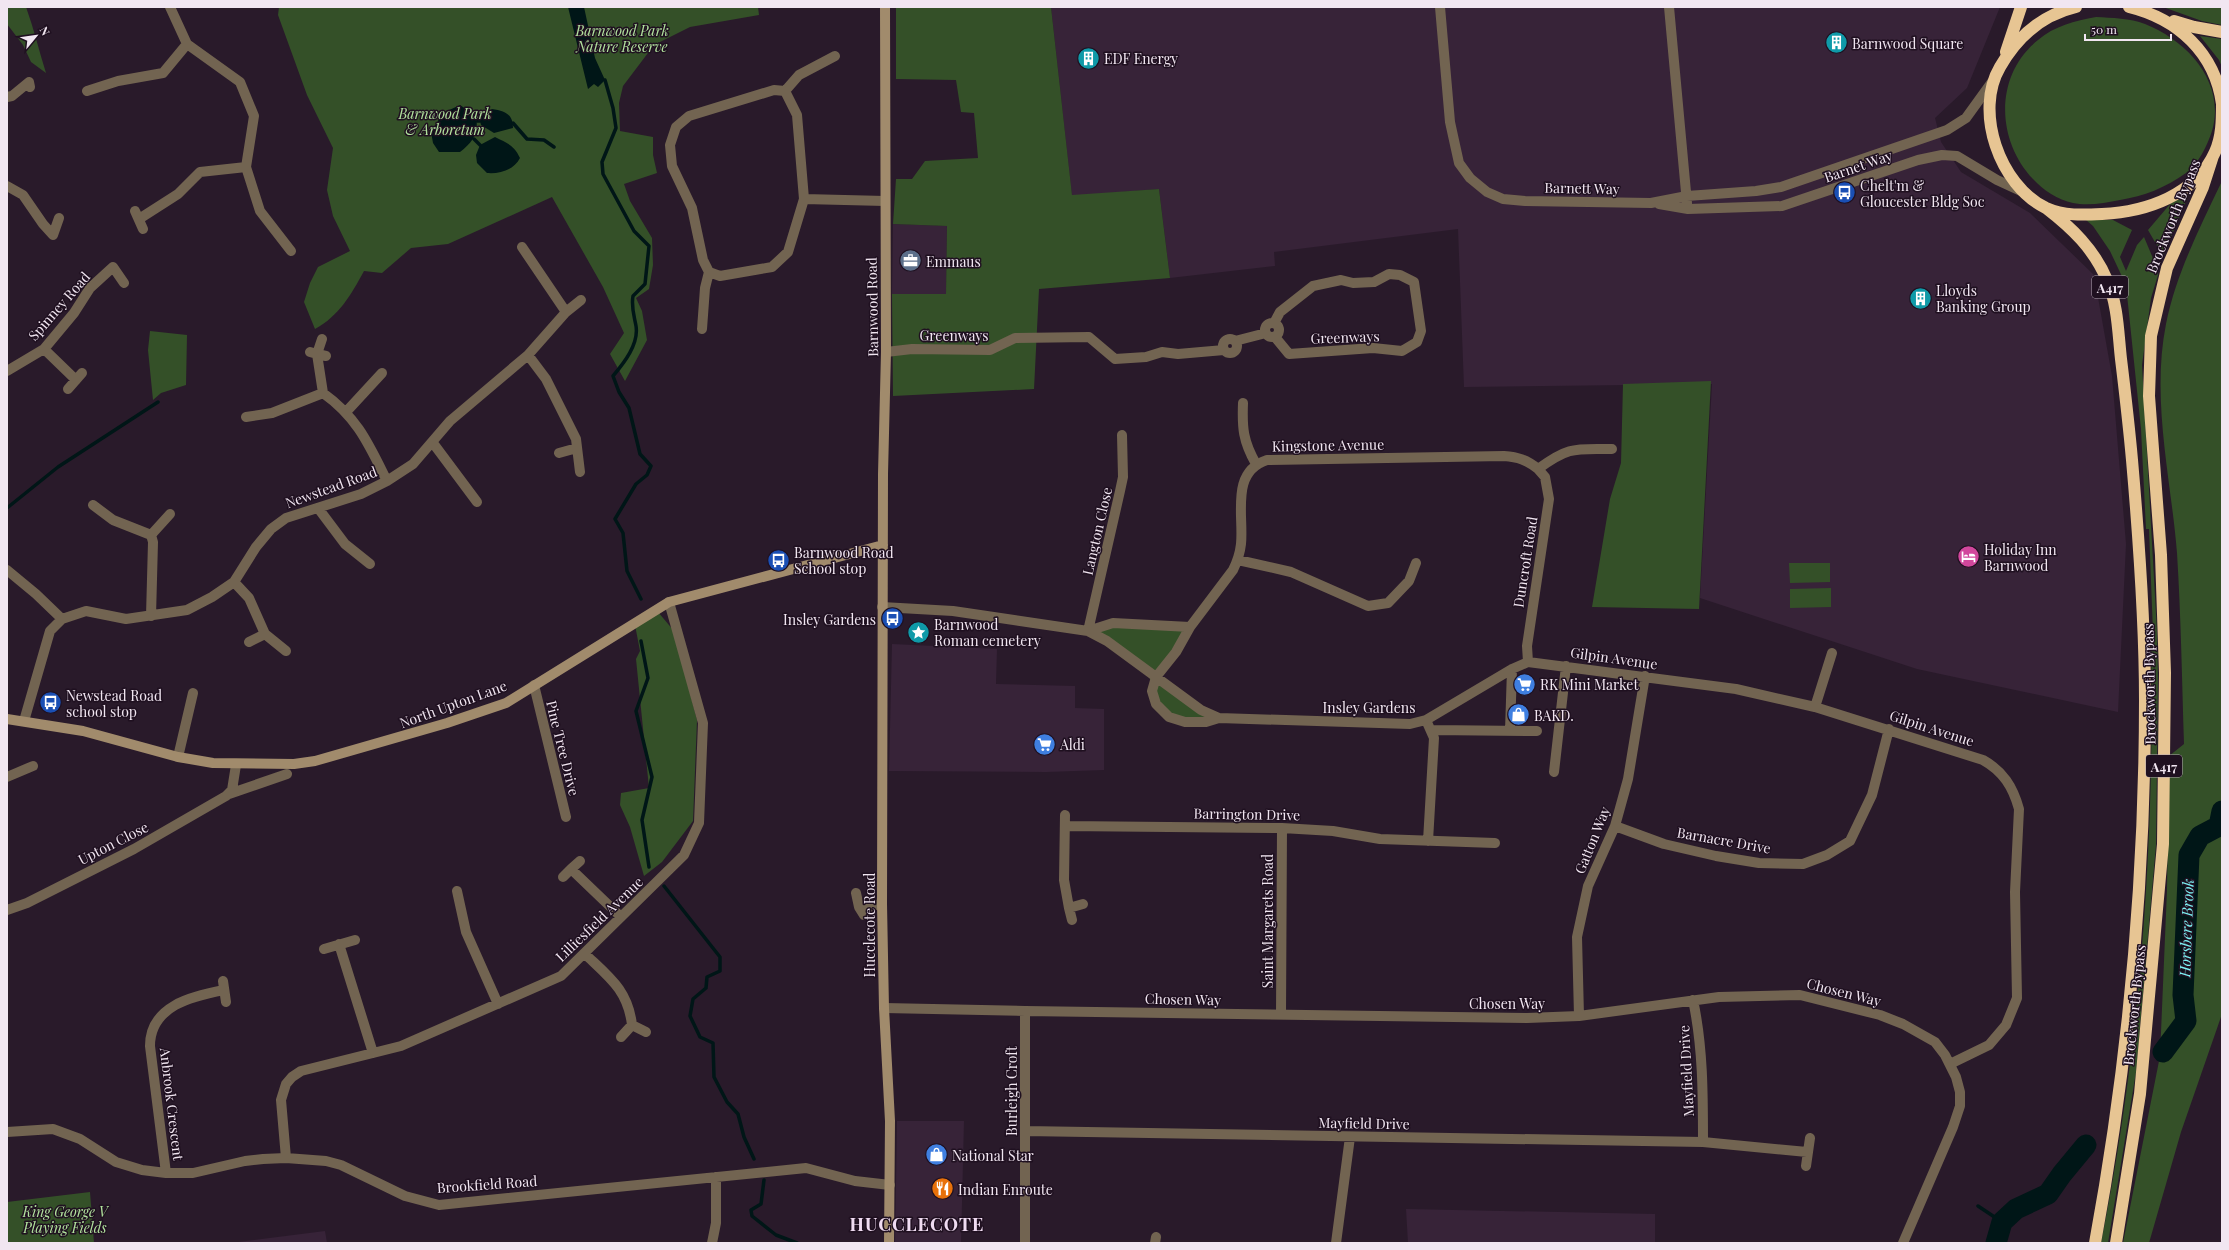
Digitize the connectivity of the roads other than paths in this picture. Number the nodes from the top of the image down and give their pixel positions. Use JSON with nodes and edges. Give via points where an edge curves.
{"nodes":[{"id":1,"x":170,"y":7,"type":"edge"},
{"id":2,"x":885,"y":7,"type":"edge"},
{"id":3,"x":1440,"y":7,"type":"edge"},
{"id":4,"x":1669,"y":7,"type":"edge"},
{"id":5,"x":2021,"y":7,"type":"edge"},
{"id":6,"x":2076,"y":7,"type":"edge"},
{"id":7,"x":2138,"y":9,"type":"edge"},
{"id":8,"x":2222,"y":32,"type":"edge"},
{"id":9,"x":187,"y":44,"type":"junction"},
{"id":10,"x":835,"y":56,"type":"dead end"},
{"id":11,"x":2004,"y":59,"type":"junction"},
{"id":12,"x":1992,"y":82,"type":"junction"},
{"id":13,"x":30,"y":86,"type":"dead end"},
{"id":14,"x":87,"y":91,"type":"dead end"},
{"id":15,"x":785,"y":91,"type":"junction"},
{"id":16,"x":7,"y":97,"type":"edge"},
{"id":17,"x":2222,"y":104,"type":"edge"},
{"id":18,"x":2222,"y":139,"type":"edge"},
{"id":19,"x":2215,"y":153,"type":"junction"},
{"id":20,"x":246,"y":167,"type":"junction"},
{"id":21,"x":7,"y":186,"type":"edge"},
{"id":22,"x":2027,"y":194,"type":"junction"},
{"id":23,"x":1686,"y":196,"type":"junction"},
{"id":24,"x":804,"y":199,"type":"junction"},
{"id":25,"x":885,"y":201,"type":"junction"},
{"id":26,"x":1651,"y":203,"type":"junction"},
{"id":27,"x":2046,"y":208,"type":"junction"},
{"id":28,"x":1688,"y":209,"type":"junction"},
{"id":29,"x":59,"y":218,"type":"dead end"},
{"id":30,"x":139,"y":220,"type":"dead end"},
{"id":31,"x":522,"y":247,"type":"dead end"},
{"id":32,"x":291,"y":252,"type":"dead end"},
{"id":33,"x":709,"y":272,"type":"junction"},
{"id":34,"x":124,"y":283,"type":"dead end"},
{"id":35,"x":581,"y":300,"type":"dead end"},
{"id":36,"x":566,"y":312,"type":"junction"},
{"id":37,"x":702,"y":329,"type":"dead end"},
{"id":38,"x":1271,"y":335,"type":"junction"},
{"id":39,"x":322,"y":339,"type":"dead end"},
{"id":40,"x":44,"y":349,"type":"junction"},
{"id":41,"x":886,"y":352,"type":"junction"},
{"id":42,"x":528,"y":355,"type":"junction"},
{"id":43,"x":7,"y":371,"type":"edge"},
{"id":44,"x":383,"y":373,"type":"dead end"},
{"id":45,"x":68,"y":389,"type":"dead end"},
{"id":46,"x":323,"y":393,"type":"junction"},
{"id":47,"x":1243,"y":403,"type":"dead end"},
{"id":48,"x":346,"y":412,"type":"junction"},
{"id":49,"x":246,"y":417,"type":"dead end"},
{"id":50,"x":1122,"y":435,"type":"dead end"},
{"id":51,"x":433,"y":443,"type":"junction"},
{"id":52,"x":577,"y":448,"type":"junction"},
{"id":53,"x":1612,"y":449,"type":"dead end"},
{"id":54,"x":559,"y":453,"type":"dead end"},
{"id":55,"x":1256,"y":464,"type":"junction"},
{"id":56,"x":1538,"y":469,"type":"junction"},
{"id":57,"x":580,"y":472,"type":"dead end"},
{"id":58,"x":387,"y":481,"type":"junction"},
{"id":59,"x":470,"y":499,"type":"dead end"},
{"id":60,"x":93,"y":505,"type":"dead end"},
{"id":61,"x":318,"y":508,"type":"junction"},
{"id":62,"x":170,"y":514,"type":"dead end"},
{"id":63,"x":151,"y":535,"type":"junction"},
{"id":64,"x":883,"y":546,"type":"junction"},
{"id":65,"x":1238,"y":560,"type":"junction"},
{"id":66,"x":1416,"y":563,"type":"dead end"},
{"id":67,"x":370,"y":564,"type":"dead end"},
{"id":68,"x":7,"y":570,"type":"edge"},
{"id":69,"x":234,"y":582,"type":"junction"},
{"id":70,"x":669,"y":602,"type":"junction"},
{"id":71,"x":882,"y":607,"type":"junction"},
{"id":72,"x":151,"y":616,"type":"junction"},
{"id":73,"x":62,"y":619,"type":"junction"},
{"id":74,"x":1190,"y":627,"type":"junction"},
{"id":75,"x":1088,"y":631,"type":"junction"},
{"id":76,"x":265,"y":634,"type":"junction"},
{"id":77,"x":249,"y":642,"type":"dead end"},
{"id":78,"x":286,"y":651,"type":"dead end"},
{"id":79,"x":1832,"y":653,"type":"dead end"},
{"id":80,"x":1528,"y":662,"type":"junction"},
{"id":81,"x":1566,"y":666,"type":"junction"},
{"id":82,"x":1512,"y":669,"type":"junction"},
{"id":83,"x":1645,"y":676,"type":"junction"},
{"id":84,"x":1156,"y":677,"type":"junction"},
{"id":85,"x":534,"y":685,"type":"junction"},
{"id":86,"x":193,"y":693,"type":"dead end"},
{"id":87,"x":1815,"y":707,"type":"junction"},
{"id":88,"x":1218,"y":718,"type":"junction"},
{"id":89,"x":7,"y":719,"type":"edge"},
{"id":90,"x":1426,"y":720,"type":"junction"},
{"id":91,"x":24,"y":721,"type":"junction"},
{"id":92,"x":1889,"y":729,"type":"junction"},
{"id":93,"x":1432,"y":730,"type":"junction"},
{"id":94,"x":1510,"y":731,"type":"junction"},
{"id":95,"x":1537,"y":731,"type":"dead end"},
{"id":96,"x":178,"y":757,"type":"junction"},
{"id":97,"x":236,"y":765,"type":"junction"},
{"id":98,"x":33,"y":766,"type":"dead end"},
{"id":99,"x":1554,"y":772,"type":"dead end"},
{"id":100,"x":287,"y":774,"type":"dead end"},
{"id":101,"x":7,"y":777,"type":"edge"},
{"id":102,"x":229,"y":794,"type":"junction"},
{"id":103,"x":1066,"y":815,"type":"dead end"},
{"id":104,"x":566,"y":816,"type":"dead end"},
{"id":105,"x":1065,"y":826,"type":"junction"},
{"id":106,"x":1615,"y":826,"type":"junction"},
{"id":107,"x":1282,"y":828,"type":"junction"},
{"id":108,"x":1428,"y":841,"type":"junction"},
{"id":109,"x":1495,"y":843,"type":"dead end"},
{"id":110,"x":580,"y":861,"type":"dead end"},
{"id":111,"x":571,"y":869,"type":"junction"},
{"id":112,"x":563,"y":877,"type":"dead end"},
{"id":113,"x":457,"y":891,"type":"dead end"},
{"id":114,"x":856,"y":893,"type":"dead end"},
{"id":115,"x":882,"y":904,"type":"junction"},
{"id":116,"x":1083,"y":904,"type":"dead end"},
{"id":117,"x":1069,"y":908,"type":"junction"},
{"id":118,"x":7,"y":910,"type":"edge"},
{"id":119,"x":621,"y":918,"type":"junction"},
{"id":120,"x":1072,"y":920,"type":"dead end"},
{"id":121,"x":355,"y":940,"type":"dead end"},
{"id":122,"x":339,"y":944,"type":"junction"},
{"id":123,"x":324,"y":949,"type":"dead end"},
{"id":124,"x":585,"y":954,"type":"junction"},
{"id":125,"x":1693,"y":1000,"type":"junction"},
{"id":126,"x":226,"y":1002,"type":"dead end"},
{"id":127,"x":498,"y":1004,"type":"junction"},
{"id":128,"x":884,"y":1008,"type":"junction"},
{"id":129,"x":1025,"y":1012,"type":"junction"},
{"id":130,"x":1280,"y":1014,"type":"junction"},
{"id":131,"x":1579,"y":1016,"type":"junction"},
{"id":132,"x":632,"y":1025,"type":"junction"},
{"id":133,"x":646,"y":1032,"type":"dead end"},
{"id":134,"x":621,"y":1037,"type":"dead end"},
{"id":135,"x":373,"y":1053,"type":"junction"},
{"id":136,"x":1950,"y":1064,"type":"junction"},
{"id":137,"x":1025,"y":1131,"type":"junction"},
{"id":138,"x":7,"y":1132,"type":"edge"},
{"id":139,"x":1350,"y":1137,"type":"junction"},
{"id":140,"x":1810,"y":1138,"type":"dead end"},
{"id":141,"x":1703,"y":1142,"type":"junction"},
{"id":142,"x":1807,"y":1152,"type":"junction"},
{"id":143,"x":286,"y":1158,"type":"junction"},
{"id":144,"x":1806,"y":1166,"type":"dead end"},
{"id":145,"x":166,"y":1173,"type":"junction"},
{"id":146,"x":716,"y":1177,"type":"junction"},
{"id":147,"x":890,"y":1185,"type":"junction"},
{"id":148,"x":712,"y":1243,"type":"edge"},
{"id":149,"x":889,"y":1243,"type":"edge"},
{"id":150,"x":1025,"y":1243,"type":"edge"},
{"id":151,"x":1336,"y":1243,"type":"edge"},
{"id":152,"x":1903,"y":1243,"type":"edge"},
{"id":153,"x":2095,"y":1243,"type":"edge"},
{"id":154,"x":2116,"y":1243,"type":"edge"}],
"edges":[{"from":1,"to":9,"type":"street"},
{"from":2,"to":25,"type":"street","name":"Barnwood Road"},
{"from":3,"to":26,"type":"street","name":"Barnett Way","via":[[1450,122],[1460,163],[1470,178],[1487,192],[1503,199],[1525,202]]},
{"from":4,"to":23,"type":"street"},
{"from":5,"to":11,"type":"highway"},
{"from":6,"to":11,"type":"highway","via":[[2056,13],[2032,28]]},
{"from":7,"to":8,"type":"highway","via":[[2194,27]]},
{"from":7,"to":17,"type":"highway","via":[[2182,31],[2203,53],[2216,77]]},
{"from":9,"to":14,"type":"street","via":[[163,73],[118,81]]},
{"from":9,"to":20,"type":"street","via":[[240,82],[254,116]]},
{"from":10,"to":15,"type":"street","via":[[799,74]]},
{"from":11,"to":12,"type":"highway","name":"Brockworth Bypass"},
{"from":12,"to":22,"type":"highway","name":"Brockworth Bypass","via":[[1988,102],[1994,139],[2009,172]]},
{"from":12,"to":23,"type":"street","name":"Barnet Way","via":[[1966,118],[1947,130],[1781,187]]},
{"from":13,"to":16,"type":"street","via":[[29,82]]},
{"from":15,"to":24,"type":"street","via":[[797,115]]},
{"from":15,"to":33,"type":"street","via":[[774,90],[689,116],[676,127],[670,145],[672,166],[692,208]]},
{"from":17,"to":19,"type":"highway"},
{"from":18,"to":19,"type":"highway","number":"A417"},
{"from":19,"to":27,"type":"highway","via":[[2201,175],[2189,186],[2160,203],[2128,212],[2080,216]]},
{"from":19,"to":154,"type":"highway","name":"Brockworth Bypass","number":"A417","via":[[2203,187],[2167,268],[2151,336],[2149,396],[2161,555],[2165,673],[2163,844],[2140,1094]]},
{"from":20,"to":30,"type":"street","via":[[200,172],[178,194]]},
{"from":20,"to":32,"type":"street","via":[[260,211]]},
{"from":21,"to":29,"type":"street","via":[[23,195],[53,235]]},
{"from":22,"to":27,"type":"highway","name":"Brockworth Bypass"},
{"from":22,"to":28,"type":"street","name":"Barnet Way","via":[[1997,180],[1957,156],[1942,155],[1918,160],[1782,206]]},
{"from":23,"to":26,"type":"street","name":"Barnett Way"},
{"from":23,"to":28,"type":"street"},
{"from":24,"to":25,"type":"street"},
{"from":24,"to":33,"type":"street","via":[[788,252],[772,267],[720,276]]},
{"from":25,"to":41,"type":"street","name":"Barnwood Road"},
{"from":26,"to":28,"type":"street","name":"Barnet Way"},
{"from":27,"to":153,"type":"highway","name":"Brockworth Bypass","number":"A417","via":[[2069,226],[2090,249],[2113,296],[2130,439],[2140,555],[2145,701],[2142,850],[2124,1056]]},
{"from":31,"to":36,"type":"street"},
{"from":33,"to":37,"type":"street","via":[[705,288]]},
{"from":34,"to":40,"type":"street","name":"Spinney Road","via":[[113,267],[90,288],[74,313]]},
{"from":35,"to":36,"type":"street","name":"Newstead Road"},
{"from":36,"to":42,"type":"street","name":"Newstead Road"},
{"from":38,"to":38,"type":"street","name":"Greenways","via":[[1289,354],[1373,348],[1402,351],[1417,342],[1421,331],[1414,282],[1400,275],[1389,274],[1374,282],[1353,283],[1341,280],[1313,286],[1280,312],[1274,323],[1280,329],[1278,335]]},
{"from":38,"to":41,"type":"street","name":"Greenways","via":[[1235,341],[1237,346],[1234,352],[1229,353],[1224,350],[1178,354],[1162,352],[1146,357],[1115,359],[1089,336],[1015,338],[990,350],[912,349]]},
{"from":39,"to":46,"type":"street","via":[[318,354]]},
{"from":40,"to":43,"type":"street","name":"Spinney Road"},
{"from":40,"to":45,"type":"street","via":[[79,377]]},
{"from":41,"to":64,"type":"street","name":"Barnwood Road"},
{"from":42,"to":51,"type":"street","name":"Newstead Road","via":[[450,421]]},
{"from":42,"to":52,"type":"street","via":[[546,379],[576,439]]},
{"from":44,"to":48,"type":"street"},
{"from":46,"to":48,"type":"street"},
{"from":46,"to":49,"type":"street","via":[[272,413]]},
{"from":47,"to":55,"type":"street","via":[[1242,431],[1247,448]]},
{"from":48,"to":58,"type":"street","via":[[362,432]]},
{"from":50,"to":75,"type":"street","name":"Langton Close","via":[[1123,477]]},
{"from":51,"to":58,"type":"street","name":"Newstead Road","via":[[413,464]]},
{"from":51,"to":59,"type":"street"},
{"from":52,"to":54,"type":"street"},
{"from":52,"to":57,"type":"street"},
{"from":53,"to":56,"type":"street","via":[[1571,449],[1557,454]]},
{"from":55,"to":56,"type":"street","name":"Kingstone Avenue","via":[[1267,460],[1504,456],[1518,457]]},
{"from":55,"to":65,"type":"street","name":"Kingstone Avenue","via":[[1245,481],[1240,498],[1241,542]]},
{"from":56,"to":80,"type":"street","name":"Duncroft Road","via":[[1545,477],[1549,499],[1526,646]]},
{"from":58,"to":61,"type":"street","name":"Newstead Road","via":[[361,494]]},
{"from":60,"to":63,"type":"street","via":[[112,520]]},
{"from":61,"to":67,"type":"street","via":[[345,544]]},
{"from":61,"to":69,"type":"street","name":"Newstead Road","via":[[286,518],[270,529],[256,546]]},
{"from":62,"to":63,"type":"street"},
{"from":63,"to":72,"type":"street"},
{"from":64,"to":70,"type":"street","name":"North Upton Lane"},
{"from":64,"to":71,"type":"street","name":"Barnwood Road"},
{"from":65,"to":66,"type":"street","via":[[1291,572],[1368,606],[1388,603],[1409,581]]},
{"from":65,"to":74,"type":"street","name":"Kingstone Avenue"},
{"from":68,"to":73,"type":"street"},
{"from":69,"to":72,"type":"street","name":"Newstead Road","via":[[187,610]]},
{"from":69,"to":76,"type":"street","via":[[249,598]]},
{"from":70,"to":85,"type":"street","name":"North Upton Lane"},
{"from":70,"to":119,"type":"street","name":"Lilliesfield Avenue","via":[[703,723],[699,823],[684,855]]},
{"from":71,"to":75,"type":"street","name":"Insley Gardens","via":[[952,611]]},
{"from":71,"to":115,"type":"street","name":"Hucclecote Road"},
{"from":72,"to":73,"type":"street","name":"Newstead Road","via":[[126,620],[86,611]]},
{"from":73,"to":91,"type":"street","via":[[50,631]]},
{"from":74,"to":75,"type":"street","via":[[1113,623]]},
{"from":74,"to":84,"type":"street","name":"Kingstone Avenue","via":[[1176,652]]},
{"from":75,"to":84,"type":"street","name":"Insley Gardens","via":[[1107,641]]},
{"from":76,"to":77,"type":"street"},
{"from":76,"to":78,"type":"street"},
{"from":79,"to":87,"type":"street"},
{"from":80,"to":81,"type":"street","name":"Gilpin Avenue"},
{"from":80,"to":82,"type":"street","name":"Insley Gardens"},
{"from":81,"to":83,"type":"street","name":"Gilpin Avenue"},
{"from":81,"to":99,"type":"street"},
{"from":82,"to":90,"type":"street","name":"Insley Gardens"},
{"from":82,"to":94,"type":"street"},
{"from":83,"to":87,"type":"street","name":"Gilpin Avenue","via":[[1736,689]]},
{"from":83,"to":106,"type":"street","name":"Gatton Way","via":[[1628,779]]},
{"from":84,"to":88,"type":"street","name":"Insley Gardens","via":[[1201,710]]},
{"from":84,"to":88,"type":"street","name":"Insley Gardens","via":[[1152,692],[1156,704],[1169,717],[1185,722],[1206,722]]},
{"from":85,"to":97,"type":"street","name":"North Upton Lane","via":[[506,703],[363,748],[294,764]]},
{"from":85,"to":104,"type":"street","name":"Pine Tree Drive"},
{"from":86,"to":96,"type":"street"},
{"from":87,"to":92,"type":"street","name":"Gilpin Avenue"},
{"from":88,"to":90,"type":"street","name":"Insley Gardens","via":[[1410,724]]},
{"from":89,"to":91,"type":"street","name":"North Upton Lane"},
{"from":90,"to":93,"type":"street"},
{"from":91,"to":96,"type":"street","name":"North Upton Lane","via":[[83,731]]},
{"from":92,"to":106,"type":"street","name":"Barnacre Drive","via":[[1872,795],[1850,841],[1827,855],[1803,864],[1759,862],[1716,856],[1664,844]]},
{"from":92,"to":136,"type":"street","name":"Gilpin Avenue","via":[[1966,753],[1993,766],[2008,783],[2019,809],[2015,892],[2017,998],[2006,1025],[1989,1045]]},
{"from":93,"to":94,"type":"street"},
{"from":93,"to":108,"type":"street","via":[[1434,738]]},
{"from":94,"to":95,"type":"street"},
{"from":96,"to":97,"type":"street","name":"North Upton Lane"},
{"from":97,"to":102,"type":"street","via":[[233,787]]},
{"from":98,"to":101,"type":"street"},
{"from":100,"to":102,"type":"street","name":"Upton Close"},
{"from":102,"to":118,"type":"street","name":"Upton Close","via":[[134,849],[27,903]]},
{"from":103,"to":105,"type":"street"},
{"from":105,"to":107,"type":"street","name":"Barrington Drive"},
{"from":105,"to":117,"type":"street","via":[[1064,880]]},
{"from":106,"to":131,"type":"street","name":"Gatton Way","via":[[1588,886],[1577,937]]},
{"from":107,"to":108,"type":"street","name":"Barrington Drive","via":[[1333,830],[1380,839]]},
{"from":107,"to":130,"type":"street","name":"Saint Margarets Road"},
{"from":108,"to":109,"type":"street","name":"Barrington Drive"},
{"from":110,"to":111,"type":"street"},
{"from":111,"to":112,"type":"street"},
{"from":111,"to":119,"type":"street"},
{"from":113,"to":127,"type":"street","via":[[466,932]]},
{"from":114,"to":115,"type":"street","via":[[864,915],[869,906]]},
{"from":115,"to":128,"type":"street","name":"Hucclecote Road"},
{"from":116,"to":117,"type":"street"},
{"from":117,"to":120,"type":"street"},
{"from":119,"to":124,"type":"street","name":"Lilliesfield Avenue"},
{"from":121,"to":122,"type":"street"},
{"from":122,"to":123,"type":"street"},
{"from":122,"to":135,"type":"street"},
{"from":124,"to":127,"type":"street","name":"Lilliesfield Avenue","via":[[561,976]]},
{"from":124,"to":132,"type":"street","via":[[619,987],[627,999]]},
{"from":125,"to":131,"type":"street","name":"Chosen Way"},
{"from":125,"to":136,"type":"street","name":"Chosen Way","via":[[1800,995],[1837,1004],[1903,1024],[1935,1042]]},
{"from":125,"to":141,"type":"street","name":"Mayfield Drive","via":[[1703,1079]]},
{"from":126,"to":145,"type":"street","name":"Anbrook Crescent","via":[[224,986],[172,1007],[159,1016],[150,1037]]},
{"from":127,"to":135,"type":"street","name":"Lilliesfield Avenue","via":[[416,1041]]},
{"from":128,"to":129,"type":"street","name":"Chosen Way"},
{"from":128,"to":147,"type":"street","name":"Hucclecote Road","via":[[890,1121]]},
{"from":129,"to":130,"type":"street","name":"Chosen Way"},
{"from":129,"to":137,"type":"street","name":"Burleigh Croft"},
{"from":130,"to":131,"type":"street","name":"Chosen Way","via":[[1527,1018]]},
{"from":132,"to":133,"type":"street"},
{"from":132,"to":134,"type":"street"},
{"from":135,"to":143,"type":"street","name":"Lilliesfield Avenue","via":[[310,1067],[292,1077],[282,1092],[281,1100]]},
{"from":136,"to":152,"type":"street","name":"Chosen Way","via":[[1960,1092],[1960,1106]]},
{"from":137,"to":139,"type":"street","name":"Mayfield Drive"},
{"from":137,"to":150,"type":"street","name":"Burleigh Croft"},
{"from":138,"to":145,"type":"street","name":"Brookfield Road","via":[[53,1129],[80,1139],[116,1162],[142,1170]]},
{"from":139,"to":141,"type":"street","name":"Mayfield Drive"},
{"from":139,"to":151,"type":"street"},
{"from":140,"to":142,"type":"street"},
{"from":141,"to":142,"type":"street","name":"Mayfield Drive"},
{"from":142,"to":144,"type":"street"},
{"from":143,"to":145,"type":"street","name":"Brookfield Road","via":[[245,1161],[193,1173]]},
{"from":143,"to":146,"type":"street","name":"Brookfield Road","via":[[326,1161],[341,1165],[405,1196],[439,1204]]},
{"from":146,"to":147,"type":"street","name":"Brookfield Road","via":[[806,1168],[855,1181]]},
{"from":146,"to":148,"type":"street","via":[[716,1223]]},
{"from":147,"to":149,"type":"street","name":"Hucclecote Road"}]}
